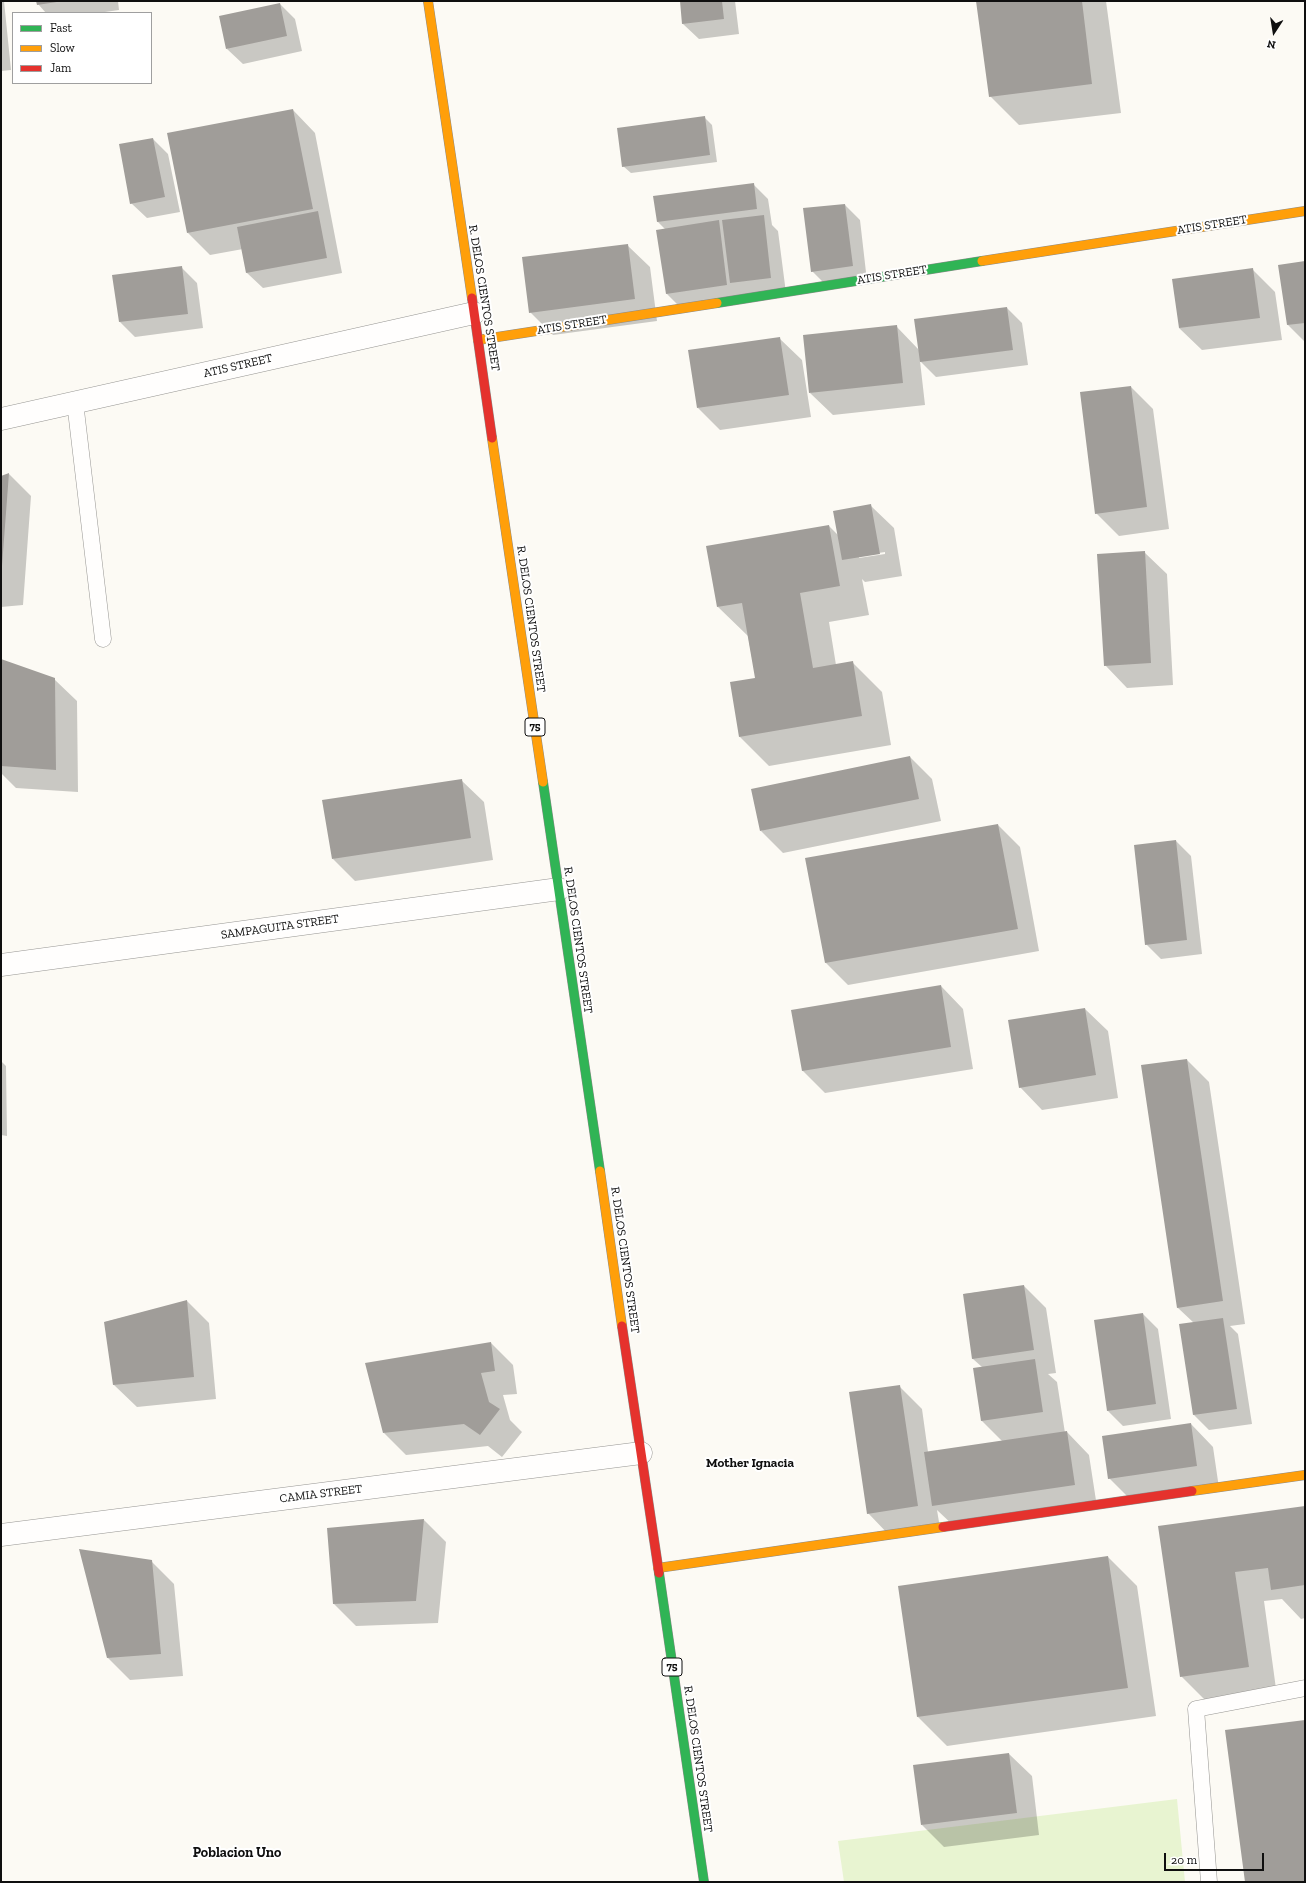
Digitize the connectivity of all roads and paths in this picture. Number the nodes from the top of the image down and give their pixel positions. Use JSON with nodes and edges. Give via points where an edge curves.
{"nodes":[{"id":1,"x":428,"y":1,"type":"edge"},
{"id":2,"x":1305,"y":211,"type":"edge"},
{"id":3,"x":474,"y":313,"type":"junction"},
{"id":4,"x":478,"y":340,"type":"junction"},
{"id":5,"x":75,"y":402,"type":"junction"},
{"id":6,"x":1,"y":419,"type":"edge"},
{"id":7,"x":103,"y":639,"type":"dead end"},
{"id":8,"x":559,"y":890,"type":"junction"},
{"id":9,"x":1,"y":965,"type":"edge"},
{"id":10,"x":641,"y":1453,"type":"junction"},
{"id":11,"x":1305,"y":1475,"type":"edge"},
{"id":12,"x":1,"y":1535,"type":"edge"},
{"id":13,"x":658,"y":1568,"type":"junction"},
{"id":14,"x":1305,"y":1688,"type":"edge"},
{"id":15,"x":704,"y":1882,"type":"edge"},
{"id":16,"x":1209,"y":1882,"type":"edge"}],
"edges":[{"from":1,"to":3,"type":"main road","name":"R. DELOS CIENTOS STREET","number":"75"},
{"from":2,"to":4,"type":"main road","name":"ATIS STREET"},
{"from":3,"to":4,"type":"main road","name":"R. DELOS CIENTOS STREET","number":"75"},
{"from":3,"to":5,"type":"street","name":"ATIS STREET"},
{"from":4,"to":8,"type":"main road","name":"R. DELOS CIENTOS STREET","number":"75"},
{"from":5,"to":6,"type":"street","name":"ATIS STREET"},
{"from":5,"to":7,"type":"lane"},
{"from":8,"to":9,"type":"street","name":"SAMPAGUITA STREET"},
{"from":8,"to":10,"type":"main road","name":"R. DELOS CIENTOS STREET","number":"75"},
{"from":10,"to":12,"type":"street","name":"CAMIA STREET"},
{"from":10,"to":13,"type":"main road","name":"R. DELOS CIENTOS STREET","number":"75"},
{"from":11,"to":13,"type":"main road"},
{"from":13,"to":15,"type":"main road","name":"R. DELOS CIENTOS STREET","number":"75"},
{"from":14,"to":16,"type":"lane","via":[[1196,1710]]}]}
